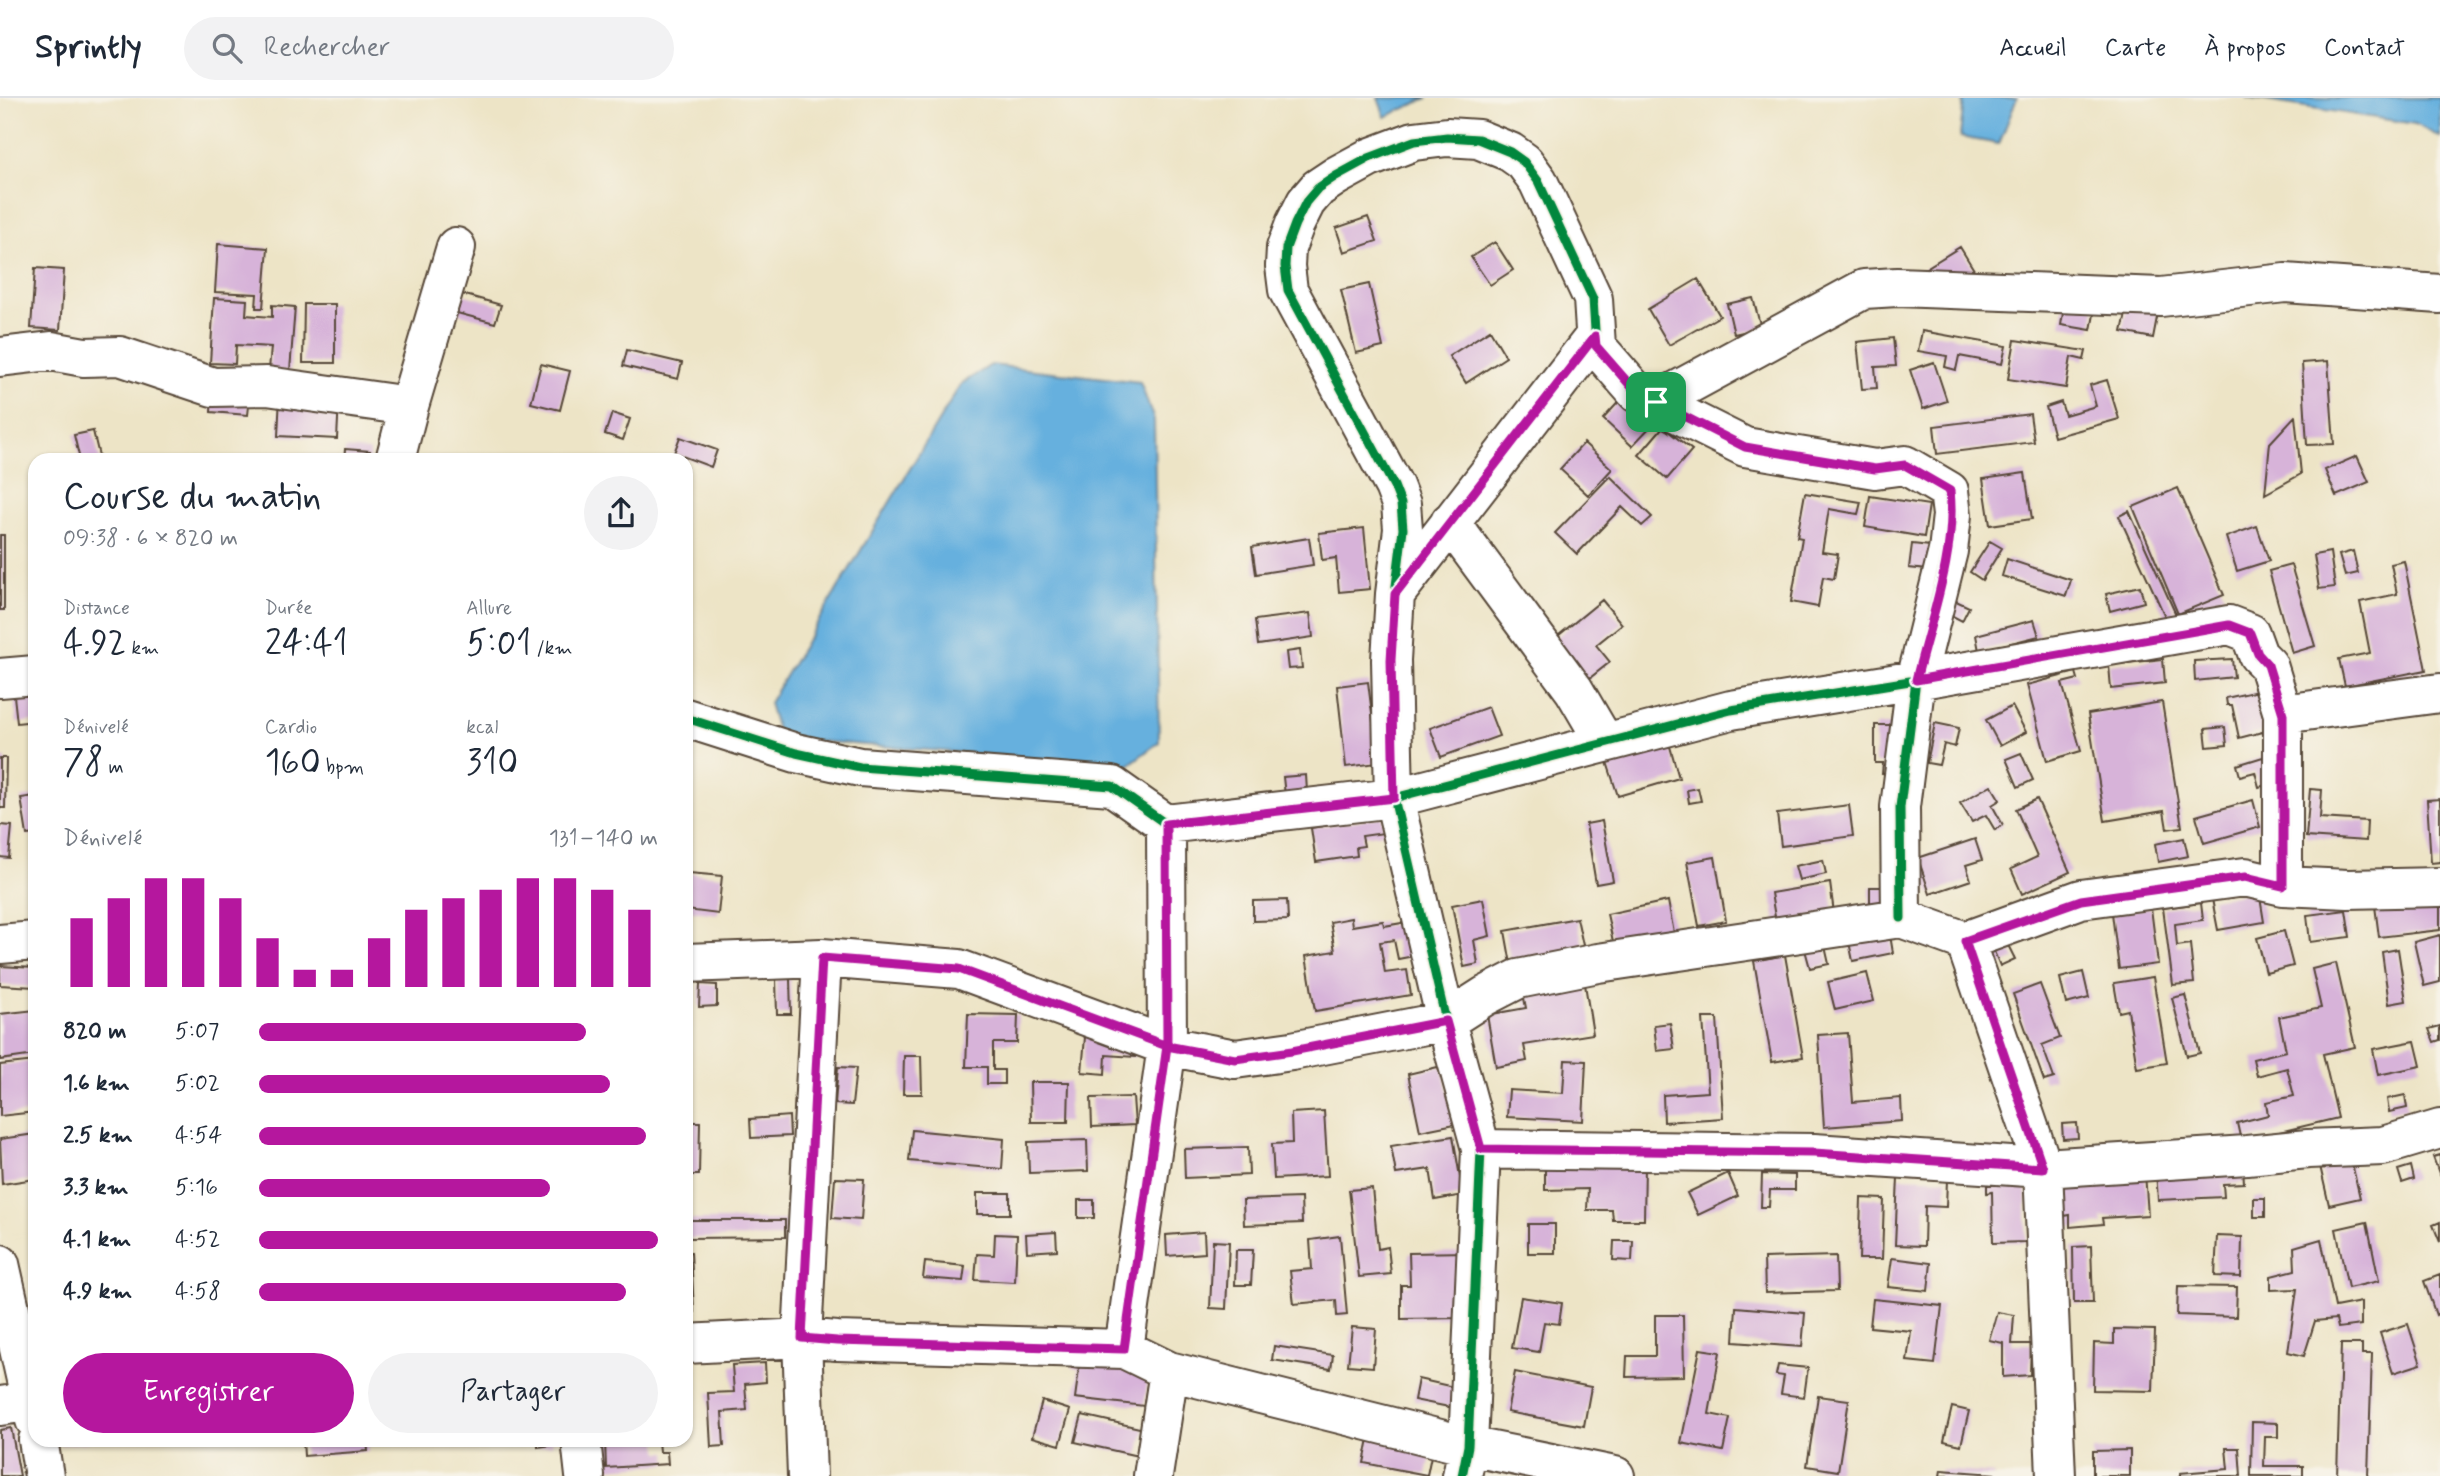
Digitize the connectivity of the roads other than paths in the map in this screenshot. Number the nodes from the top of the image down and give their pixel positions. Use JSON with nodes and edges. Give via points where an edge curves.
{"nodes":[{"id":1,"x":456,"y":247,"type":"dead end"},
{"id":2,"x":2440,"y":294,"type":"edge"},
{"id":3,"x":1595,"y":336,"type":"junction"},
{"id":4,"x":0,"y":357,"type":"edge"},
{"id":5,"x":1656,"y":402,"type":"junction"},
{"id":6,"x":409,"y":405,"type":"junction"},
{"id":7,"x":397,"y":453,"type":"edge"},
{"id":8,"x":1450,"y":522,"type":"junction"},
{"id":9,"x":1395,"y":594,"type":"junction"},
{"id":10,"x":28,"y":676,"type":"edge"},
{"id":11,"x":0,"y":678,"type":"edge"},
{"id":12,"x":1916,"y":680,"type":"junction"},
{"id":13,"x":2440,"y":693,"type":"edge"},
{"id":14,"x":2283,"y":714,"type":"junction"},
{"id":15,"x":693,"y":720,"type":"edge"},
{"id":16,"x":1605,"y":743,"type":"junction"},
{"id":17,"x":1394,"y":798,"type":"junction"},
{"id":18,"x":1166,"y":824,"type":"junction"},
{"id":19,"x":2283,"y":886,"type":"junction"},
{"id":20,"x":2440,"y":887,"type":"edge"},
{"id":21,"x":1901,"y":918,"type":"junction"},
{"id":22,"x":1965,"y":941,"type":"junction"},
{"id":23,"x":28,"y":942,"type":"edge"},
{"id":24,"x":0,"y":944,"type":"edge"},
{"id":25,"x":822,"y":958,"type":"junction"},
{"id":26,"x":693,"y":963,"type":"edge"},
{"id":27,"x":1446,"y":1021,"type":"junction"},
{"id":28,"x":1167,"y":1046,"type":"junction"},
{"id":29,"x":2440,"y":1129,"type":"edge"},
{"id":30,"x":1481,"y":1149,"type":"junction"},
{"id":31,"x":2043,"y":1168,"type":"junction"},
{"id":32,"x":0,"y":1264,"type":"edge"},
{"id":33,"x":802,"y":1338,"type":"junction"},
{"id":34,"x":693,"y":1344,"type":"edge"},
{"id":35,"x":1124,"y":1349,"type":"junction"},
{"id":36,"x":1169,"y":1371,"type":"junction"},
{"id":37,"x":26,"y":1407,"type":"edge"},
{"id":38,"x":39,"y":1447,"type":"edge"},
{"id":39,"x":582,"y":1447,"type":"edge"},
{"id":40,"x":1465,"y":1461,"type":"edge"},
{"id":41,"x":44,"y":1476,"type":"edge"},
{"id":42,"x":585,"y":1476,"type":"edge"},
{"id":43,"x":807,"y":1476,"type":"edge"},
{"id":44,"x":1153,"y":1476,"type":"edge"},
{"id":45,"x":1615,"y":1476,"type":"edge"},
{"id":46,"x":2056,"y":1476,"type":"edge"}],
"edges":[{"from":1,"to":6,"type":"street"},
{"from":2,"to":5,"type":"street","via":[[2286,283],[2161,297],[1864,289]]},
{"from":3,"to":5,"type":"street","via":[[1596,346],[1637,393]]},
{"from":3,"to":8,"type":"street"},
{"from":3,"to":9,"type":"street","via":[[1594,299],[1538,181],[1510,152],[1478,139],[1414,141],[1336,176],[1306,202],[1286,248],[1289,290],[1401,504],[1403,529]]},
{"from":4,"to":6,"type":"street","via":[[51,351],[120,356],[213,387],[267,386]]},
{"from":5,"to":12,"type":"street","via":[[1745,447],[1875,469],[1905,465],[1950,491],[1948,551]]},
{"from":6,"to":7,"type":"street"},
{"from":8,"to":9,"type":"street"},
{"from":8,"to":16,"type":"street","via":[[1574,690]]},
{"from":9,"to":17,"type":"street","via":[[1391,660]]},
{"from":10,"to":11,"type":"street"},
{"from":12,"to":14,"type":"street","via":[[2229,625],[2250,633],[2268,665]]},
{"from":12,"to":16,"type":"street","via":[[1731,710]]},
{"from":12,"to":21,"type":"street","via":[[1900,807]]},
{"from":13,"to":14,"type":"street"},
{"from":14,"to":19,"type":"street"},
{"from":15,"to":18,"type":"street","via":[[796,753],[860,767],[1112,786]]},
{"from":16,"to":17,"type":"street"},
{"from":17,"to":18,"type":"street"},
{"from":17,"to":27,"type":"street"},
{"from":18,"to":28,"type":"street"},
{"from":19,"to":20,"type":"street"},
{"from":19,"to":22,"type":"street","via":[[2245,877],[2081,900]]},
{"from":21,"to":22,"type":"street"},
{"from":21,"to":27,"type":"street","via":[[1518,979]]},
{"from":22,"to":31,"type":"street"},
{"from":23,"to":24,"type":"street"},
{"from":25,"to":26,"type":"street"},
{"from":25,"to":28,"type":"street","via":[[959,969]]},
{"from":25,"to":33,"type":"street"},
{"from":27,"to":28,"type":"street","via":[[1235,1059]]},
{"from":27,"to":30,"type":"street"},
{"from":28,"to":35,"type":"street"},
{"from":29,"to":31,"type":"street","via":[[2383,1146]]},
{"from":30,"to":31,"type":"street","via":[[1814,1153]]},
{"from":30,"to":40,"type":"street"},
{"from":31,"to":46,"type":"street"},
{"from":32,"to":37,"type":"street"},
{"from":33,"to":34,"type":"street"},
{"from":33,"to":35,"type":"street"},
{"from":33,"to":43,"type":"street"},
{"from":35,"to":36,"type":"street"},
{"from":36,"to":40,"type":"street"},
{"from":36,"to":44,"type":"street"},
{"from":38,"to":41,"type":"street"},
{"from":39,"to":42,"type":"street"},
{"from":40,"to":45,"type":"street"}]}
